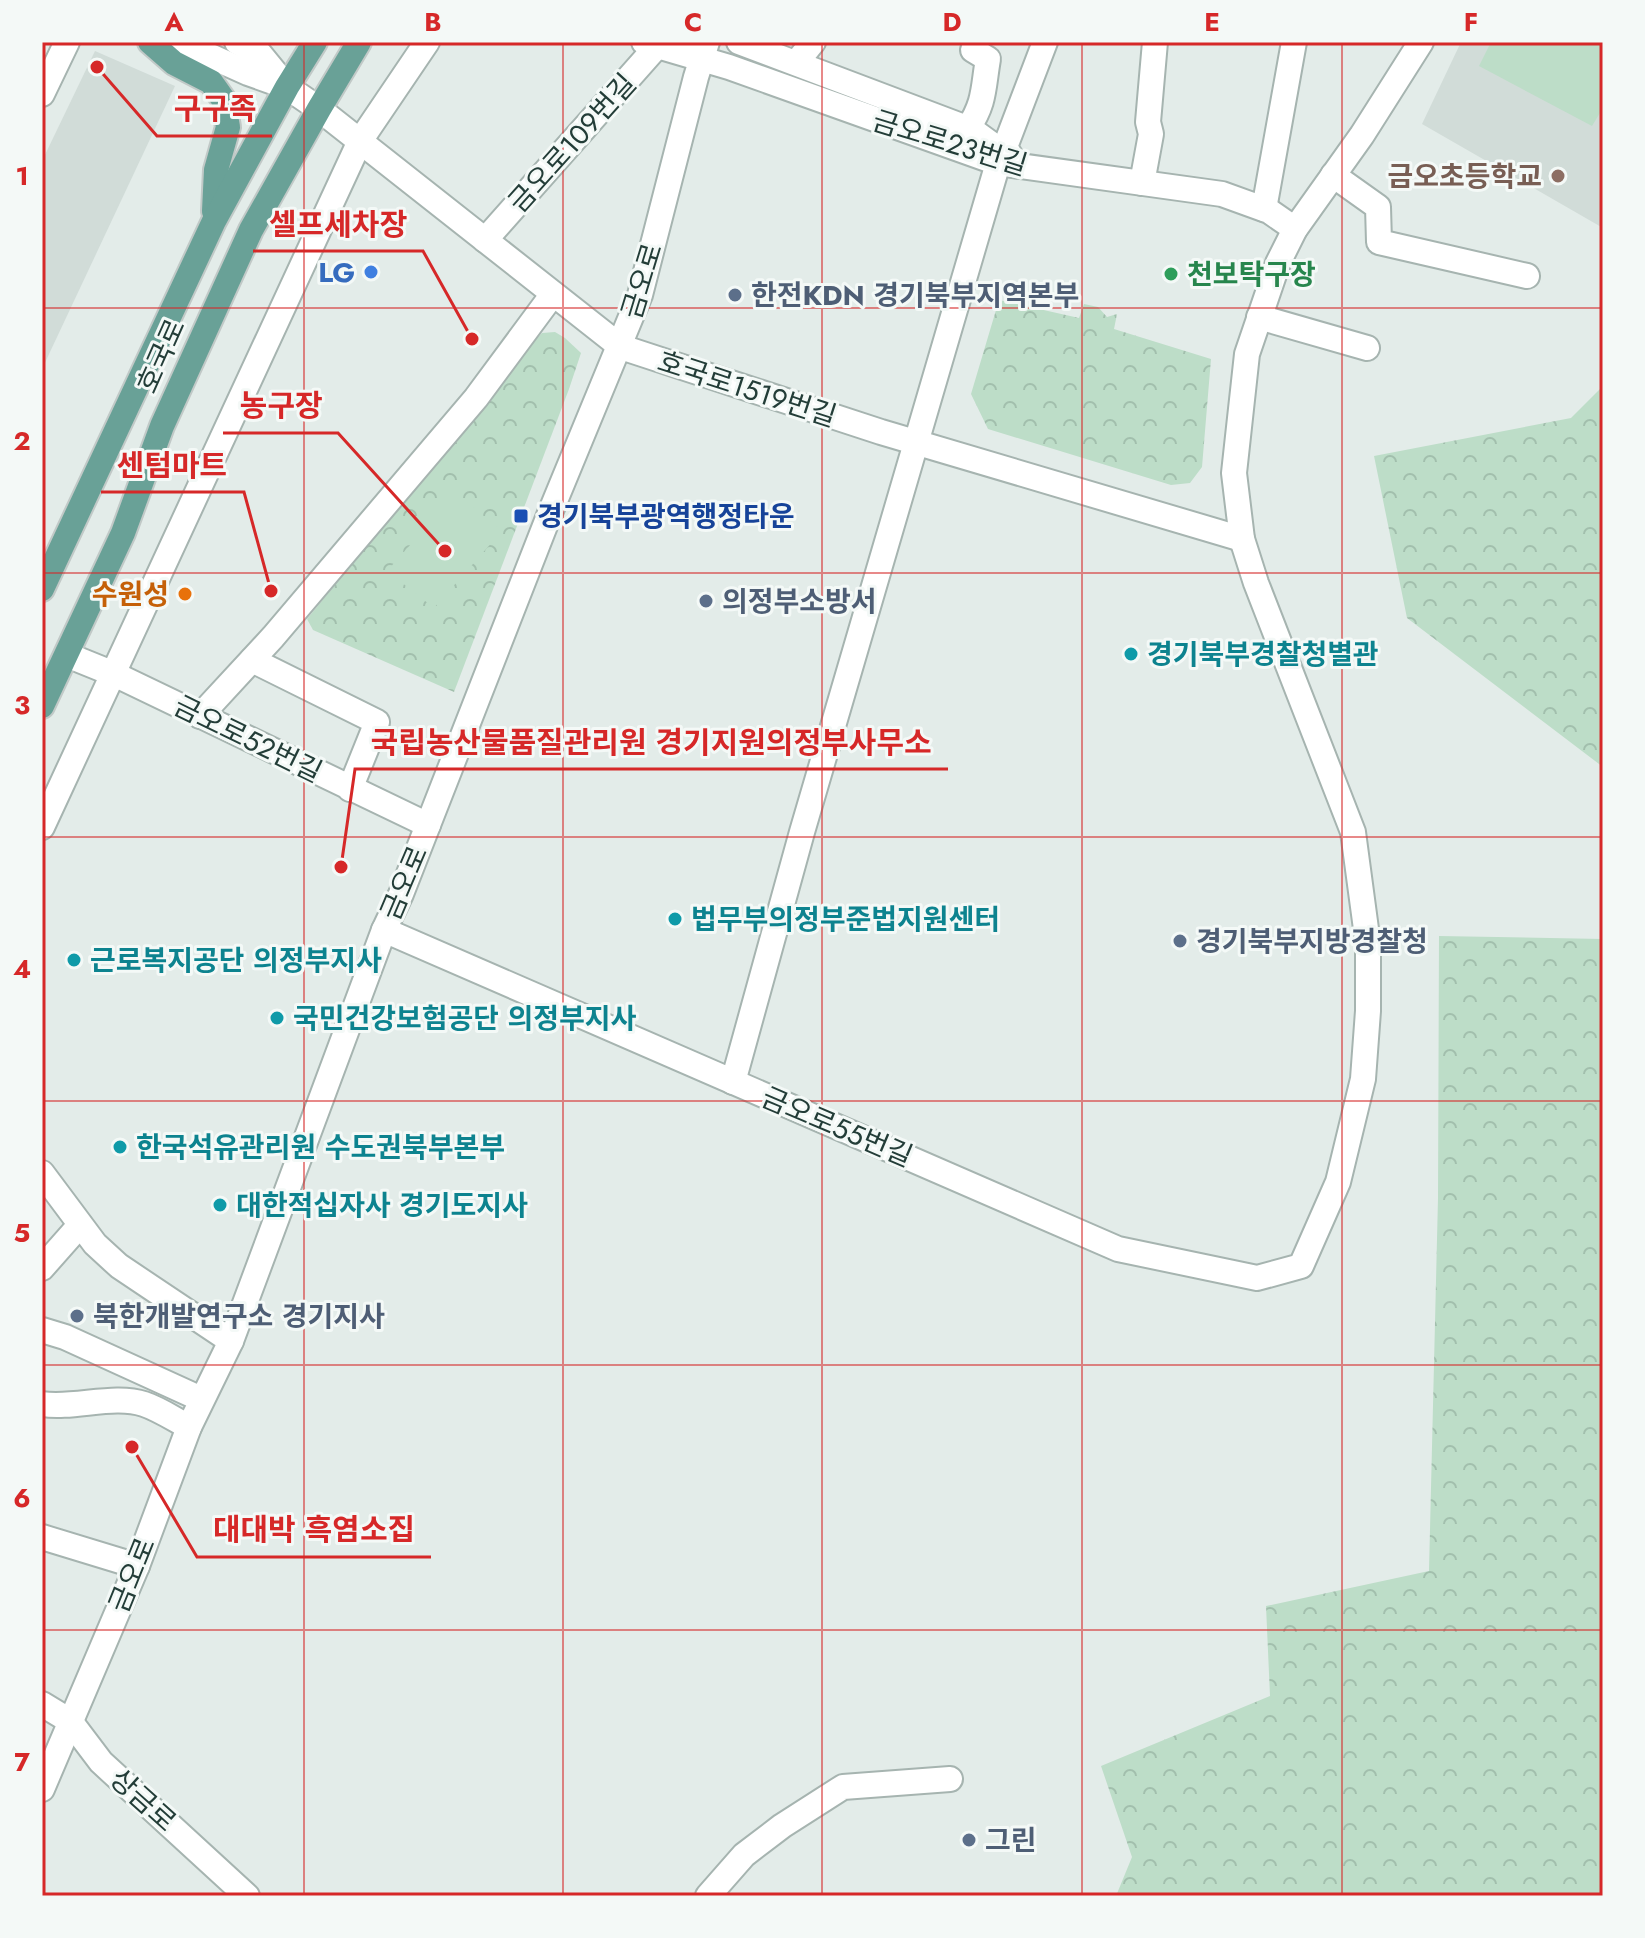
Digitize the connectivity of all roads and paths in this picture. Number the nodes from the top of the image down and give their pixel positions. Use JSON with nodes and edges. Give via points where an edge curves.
{"nodes":[{"id":1,"x":67,"y":42,"type":"edge"},
{"id":2,"x":150,"y":42,"type":"edge"},
{"id":3,"x":179,"y":42,"type":"edge"},
{"id":4,"x":237,"y":42,"type":"edge"},
{"id":5,"x":315,"y":42,"type":"edge"},
{"id":6,"x":359,"y":42,"type":"edge"},
{"id":7,"x":427,"y":42,"type":"edge"},
{"id":8,"x":739,"y":42,"type":"edge"},
{"id":9,"x":813,"y":42,"type":"edge"},
{"id":10,"x":977,"y":42,"type":"edge"},
{"id":11,"x":1045,"y":42,"type":"edge"},
{"id":12,"x":1155,"y":42,"type":"edge"},
{"id":13,"x":1294,"y":42,"type":"edge"},
{"id":14,"x":1421,"y":42,"type":"edge"},
{"id":15,"x":651,"y":44,"type":"edge"},
{"id":16,"x":704,"y":50,"type":"edge"},
{"id":17,"x":796,"y":63,"type":"junction"},
{"id":18,"x":287,"y":87,"type":"junction"},
{"id":19,"x":42,"y":94,"type":"edge"},
{"id":20,"x":319,"y":109,"type":"junction"},
{"id":21,"x":968,"y":128,"type":"junction"},
{"id":22,"x":360,"y":141,"type":"junction"},
{"id":23,"x":1008,"y":164,"type":"junction"},
{"id":24,"x":1333,"y":175,"type":"junction"},
{"id":25,"x":1142,"y":183,"type":"junction"},
{"id":26,"x":1264,"y":209,"type":"junction"},
{"id":27,"x":214,"y":221,"type":"junction"},
{"id":28,"x":1295,"y":229,"type":"junction"},
{"id":29,"x":485,"y":240,"type":"junction"},
{"id":30,"x":1527,"y":276,"type":"dead end"},
{"id":31,"x":553,"y":294,"type":"junction"},
{"id":32,"x":1259,"y":317,"type":"junction"},
{"id":33,"x":621,"y":347,"type":"junction"},
{"id":34,"x":1367,"y":348,"type":"dead end"},
{"id":35,"x":916,"y":443,"type":"junction"},
{"id":36,"x":1242,"y":539,"type":"junction"},
{"id":37,"x":42,"y":589,"type":"edge"},
{"id":38,"x":67,"y":655,"type":"junction"},
{"id":39,"x":252,"y":660,"type":"junction"},
{"id":40,"x":114,"y":674,"type":"junction"},
{"id":41,"x":42,"y":706,"type":"edge"},
{"id":42,"x":200,"y":716,"type":"junction"},
{"id":43,"x":350,"y":789,"type":"junction"},
{"id":44,"x":428,"y":825,"type":"junction"},
{"id":45,"x":42,"y":827,"type":"edge"},
{"id":46,"x":384,"y":930,"type":"junction"},
{"id":47,"x":733,"y":1082,"type":"junction"},
{"id":48,"x":42,"y":1173,"type":"edge"},
{"id":49,"x":80,"y":1225,"type":"junction"},
{"id":50,"x":42,"y":1268,"type":"edge"},
{"id":51,"x":42,"y":1330,"type":"edge"},
{"id":52,"x":231,"y":1341,"type":"junction"},
{"id":53,"x":201,"y":1399,"type":"junction"},
{"id":54,"x":42,"y":1404,"type":"edge"},
{"id":55,"x":189,"y":1427,"type":"junction"},
{"id":56,"x":42,"y":1537,"type":"edge"},
{"id":57,"x":137,"y":1566,"type":"junction"},
{"id":58,"x":42,"y":1704,"type":"edge"},
{"id":59,"x":70,"y":1721,"type":"junction"},
{"id":60,"x":950,"y":1779,"type":"dead end"},
{"id":61,"x":42,"y":1789,"type":"edge"},
{"id":62,"x":233,"y":1890,"type":"edge"},
{"id":63,"x":708,"y":1896,"type":"edge"}],
"edges":[{"from":1,"to":19,"type":"street"},
{"from":2,"to":27,"type":"main road","name":"호국로","via":[[174,63],[211,82],[223,99],[228,127],[216,170]]},
{"from":3,"to":18,"type":"street"},
{"from":4,"to":18,"type":"street","via":[[260,54]]},
{"from":5,"to":18,"type":"main road","name":"호국로"},
{"from":6,"to":20,"type":"main road","name":"호국로"},
{"from":7,"to":22,"type":"street"},
{"from":8,"to":17,"type":"street"},
{"from":9,"to":17,"type":"street"},
{"from":10,"to":21,"type":"street","via":[[973,50],[988,59],[981,109]]},
{"from":11,"to":23,"type":"street","via":[[1005,147]]},
{"from":12,"to":25,"type":"street","via":[[1151,134]]},
{"from":13,"to":26,"type":"street"},
{"from":14,"to":24,"type":"street"},
{"from":15,"to":16,"type":"street"},
{"from":15,"to":29,"type":"street","name":"금오로109번길"},
{"from":16,"to":23,"type":"street","name":"금오로23번길"},
{"from":16,"to":33,"type":"street","name":"금오로","via":[[640,295]]},
{"from":17,"to":21,"type":"street"},
{"from":18,"to":20,"type":"street","name":"호국로1519번길"},
{"from":18,"to":27,"type":"main road","name":"호국로"},
{"from":20,"to":22,"type":"street","name":"호국로1519번길"},
{"from":20,"to":38,"type":"main road","name":"호국로","via":[[251,230]]},
{"from":21,"to":23,"type":"street","via":[[994,146]]},
{"from":22,"to":29,"type":"street","name":"호국로1519번길"},
{"from":22,"to":40,"type":"street"},
{"from":23,"to":25,"type":"street","name":"금오로23번길"},
{"from":23,"to":35,"type":"street"},
{"from":24,"to":28,"type":"street"},
{"from":24,"to":30,"type":"street","via":[[1378,207],[1379,242]]},
{"from":25,"to":26,"type":"street","name":"금오로23번길","via":[[1222,194]]},
{"from":26,"to":28,"type":"street","name":"금오로23번길"},
{"from":27,"to":37,"type":"main road","name":"호국로"},
{"from":28,"to":32,"type":"street"},
{"from":29,"to":31,"type":"street","name":"호국로1519번길"},
{"from":31,"to":33,"type":"street","name":"호국로1519번길"},
{"from":31,"to":39,"type":"street","via":[[476,398]]},
{"from":32,"to":34,"type":"street"},
{"from":32,"to":36,"type":"street","via":[[1247,354],[1234,473]]},
{"from":33,"to":35,"type":"street","name":"호국로1519번길"},
{"from":33,"to":44,"type":"street","name":"금오로"},
{"from":35,"to":36,"type":"street","name":"호국로1519번길"},
{"from":35,"to":47,"type":"street"},
{"from":36,"to":47,"type":"street","name":"금오로55번길","via":[[1353,832],[1368,944],[1363,1079],[1338,1182],[1301,1266],[1257,1278],[1118,1249]]},
{"from":38,"to":40,"type":"street","name":"금오로52번길"},
{"from":38,"to":41,"type":"main road","name":"호국로"},
{"from":39,"to":42,"type":"street"},
{"from":39,"to":43,"type":"street","via":[[377,722]]},
{"from":40,"to":42,"type":"street","name":"금오로52번길"},
{"from":40,"to":45,"type":"street"},
{"from":42,"to":43,"type":"street","name":"금오로52번길"},
{"from":43,"to":44,"type":"street","name":"금오로52번길"},
{"from":44,"to":46,"type":"street","name":"금오로"},
{"from":46,"to":47,"type":"street","name":"금오로55번길"},
{"from":46,"to":52,"type":"street","name":"금오로"},
{"from":48,"to":49,"type":"street"},
{"from":49,"to":50,"type":"street"},
{"from":49,"to":52,"type":"street","via":[[119,1266]]},
{"from":51,"to":53,"type":"street"},
{"from":52,"to":53,"type":"street","name":"금오로"},
{"from":53,"to":55,"type":"street","name":"금오로"},
{"from":54,"to":55,"type":"street","via":[[142,1403]]},
{"from":55,"to":57,"type":"street","name":"금오로"},
{"from":56,"to":57,"type":"street"},
{"from":57,"to":59,"type":"street","name":"금오로"},
{"from":58,"to":59,"type":"street","name":"상금로"},
{"from":59,"to":61,"type":"street","name":"금오로"},
{"from":59,"to":62,"type":"street","name":"상금로","via":[[101,1762]]},
{"from":60,"to":63,"type":"street","via":[[843,1787],[744,1855]]}]}
